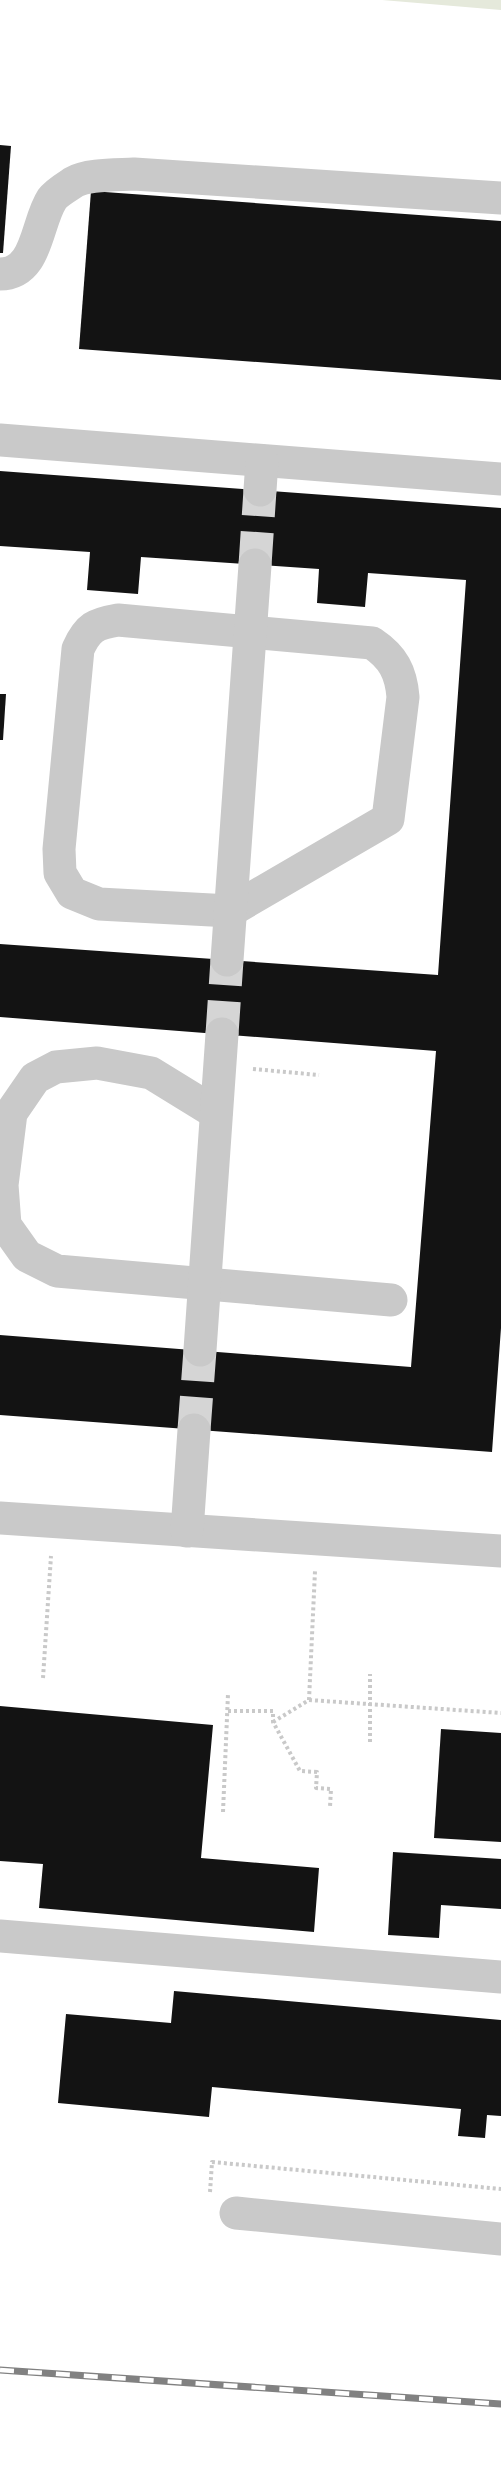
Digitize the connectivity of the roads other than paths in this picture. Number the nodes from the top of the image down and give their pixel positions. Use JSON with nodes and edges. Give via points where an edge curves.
{"nodes":[{"id":1,"x":501,"y":198,"type":"edge"},
{"id":2,"x":0,"y":274,"type":"edge"},
{"id":3,"x":0,"y":440,"type":"edge"},
{"id":4,"x":501,"y":479,"type":"edge"},
{"id":5,"x":255,"y":565,"type":"tunnel mouth"},
{"id":6,"x":250,"y":633,"type":"junction"},
{"id":7,"x":230,"y":911,"type":"junction"},
{"id":8,"x":227,"y":960,"type":"tunnel mouth"},
{"id":9,"x":222,"y":1034,"type":"tunnel mouth"},
{"id":10,"x":216,"y":1113,"type":"junction"},
{"id":11,"x":204,"y":1284,"type":"junction"},
{"id":12,"x":391,"y":1300,"type":"dead end"},
{"id":13,"x":200,"y":1350,"type":"tunnel mouth"},
{"id":14,"x":194,"y":1430,"type":"tunnel mouth"},
{"id":15,"x":0,"y":1518,"type":"edge"},
{"id":16,"x":187,"y":1531,"type":"junction"},
{"id":17,"x":501,"y":1551,"type":"edge"},
{"id":18,"x":0,"y":1936,"type":"edge"},
{"id":19,"x":501,"y":1977,"type":"edge"},
{"id":20,"x":236,"y":2213,"type":"road end"},
{"id":21,"x":501,"y":2238,"type":"edge"}],
"edges":[{"from":1,"to":2,"type":"lane","via":[[134,174],[77,180],[52,198],[29,259],[8,274]]},
{"from":3,"to":4,"type":"lane","via":[[261,476]]},
{"from":5,"to":6,"type":"lane"},
{"from":6,"to":7,"type":"lane"},
{"from":6,"to":7,"type":"lane","via":[[372,643],[396,665],[403,697],[388,819]]},
{"from":6,"to":7,"type":"lane","via":[[118,620],[99,623],[85,633],[76,665],[59,849],[60,873],[72,893],[99,904]]},
{"from":7,"to":8,"type":"lane"},
{"from":9,"to":10,"type":"lane"},
{"from":10,"to":11,"type":"lane"},
{"from":10,"to":11,"type":"lane","via":[[151,1073],[98,1063],[56,1067],[35,1078],[11,1113],[2,1185],[4,1226],[27,1256],[57,1271]]},
{"from":11,"to":12,"type":"lane"},
{"from":11,"to":13,"type":"lane"},
{"from":14,"to":16,"type":"lane"},
{"from":15,"to":16,"type":"lane"},
{"from":16,"to":17,"type":"lane"},
{"from":18,"to":19,"type":"lane"},
{"from":20,"to":21,"type":"lane"}]}
